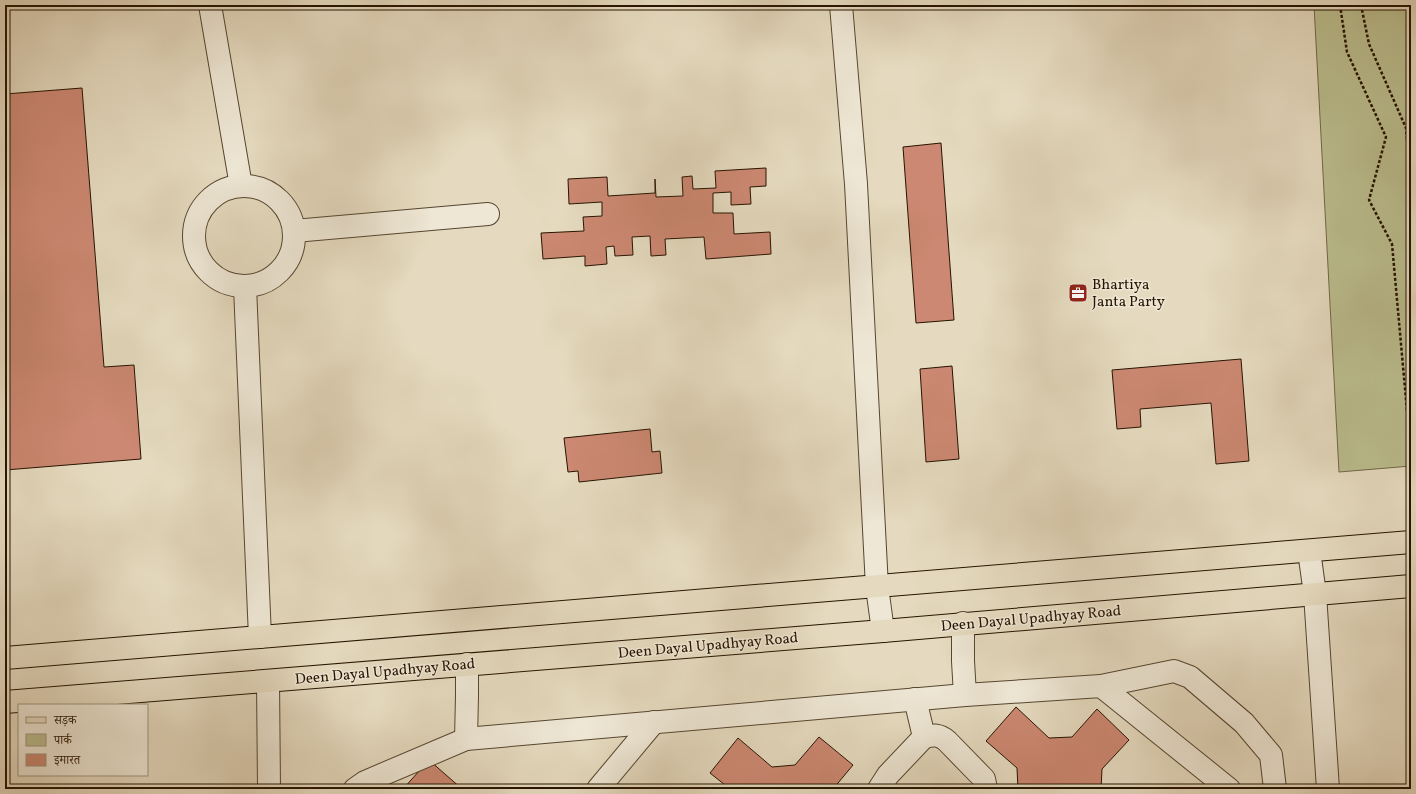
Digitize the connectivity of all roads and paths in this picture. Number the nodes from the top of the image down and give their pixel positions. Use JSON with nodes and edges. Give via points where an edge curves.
{"nodes":[{"id":1,"x":210,"y":5,"type":"edge"},
{"id":2,"x":840,"y":5,"type":"edge"},
{"id":3,"x":1340,"y":5,"type":"edge"},
{"id":4,"x":1361,"y":5,"type":"edge"},
{"id":5,"x":241,"y":186,"type":"junction"},
{"id":6,"x":1411,"y":186,"type":"edge"},
{"id":7,"x":488,"y":214,"type":"dead end"},
{"id":8,"x":294,"y":231,"type":"junction"},
{"id":9,"x":245,"y":287,"type":"junction"},
{"id":10,"x":1411,"y":444,"type":"edge"},
{"id":11,"x":1411,"y":542,"type":"edge"},
{"id":12,"x":1309,"y":551,"type":"junction"},
{"id":13,"x":1411,"y":586,"type":"edge"},
{"id":14,"x":877,"y":587,"type":"junction"},
{"id":15,"x":1315,"y":594,"type":"junction"},
{"id":16,"x":963,"y":623,"type":"junction"},
{"id":17,"x":883,"y":631,"type":"junction"},
{"id":18,"x":260,"y":638,"type":"junction"},
{"id":19,"x":5,"y":658,"type":"edge"},
{"id":20,"x":467,"y":664,"type":"junction"},
{"id":21,"x":268,"y":681,"type":"junction"},
{"id":22,"x":1101,"y":686,"type":"junction"},
{"id":23,"x":965,"y":695,"type":"junction"},
{"id":24,"x":915,"y":700,"type":"junction"},
{"id":25,"x":5,"y":702,"type":"edge"},
{"id":26,"x":654,"y":722,"type":"junction"},
{"id":27,"x":924,"y":737,"type":"junction"},
{"id":28,"x":466,"y":739,"type":"junction"},
{"id":29,"x":269,"y":789,"type":"edge"},
{"id":30,"x":355,"y":789,"type":"edge"},
{"id":31,"x":598,"y":789,"type":"edge"},
{"id":32,"x":879,"y":789,"type":"edge"},
{"id":33,"x":986,"y":789,"type":"edge"},
{"id":34,"x":1228,"y":789,"type":"edge"},
{"id":35,"x":1275,"y":789,"type":"edge"},
{"id":36,"x":1328,"y":789,"type":"edge"}],
"edges":[{"from":1,"to":5,"type":"street"},
{"from":2,"to":14,"type":"street","via":[[856,184]]},
{"from":3,"to":10,"type":"path","via":[[1348,52],[1386,137],[1369,200],[1392,244]]},
{"from":4,"to":6,"type":"path","via":[[1369,44],[1406,128]]},
{"from":5,"to":8,"type":"street","via":[[258,188],[273,195],[286,209]]},
{"from":5,"to":9,"type":"street","via":[[216,194],[200,212],[194,228],[195,247],[200,261],[211,275],[228,284]]},
{"from":7,"to":8,"type":"street"},
{"from":8,"to":9,"type":"street","via":[[293,249],[284,266],[265,282]]},
{"from":9,"to":18,"type":"street"},
{"from":11,"to":12,"type":"main road"},
{"from":12,"to":14,"type":"main road"},
{"from":12,"to":15,"type":"street"},
{"from":13,"to":15,"type":"main road","name":"Deen Dayal Upadhyay Road"},
{"from":14,"to":17,"type":"street"},
{"from":14,"to":18,"type":"main road"},
{"from":15,"to":16,"type":"main road","name":"Deen Dayal Upadhyay Road"},
{"from":15,"to":36,"type":"street"},
{"from":16,"to":17,"type":"main road","name":"Deen Dayal Upadhyay Road"},
{"from":16,"to":23,"type":"street"},
{"from":17,"to":20,"type":"main road","name":"Deen Dayal Upadhyay Road"},
{"from":18,"to":19,"type":"main road"},
{"from":20,"to":21,"type":"main road","name":"Deen Dayal Upadhyay Road"},
{"from":20,"to":28,"type":"street"},
{"from":21,"to":25,"type":"main road","name":"Deen Dayal Upadhyay Road"},
{"from":21,"to":29,"type":"street"},
{"from":22,"to":23,"type":"street"},
{"from":22,"to":34,"type":"street"},
{"from":22,"to":35,"type":"street","via":[[1174,671],[1190,677],[1244,723],[1271,755]]},
{"from":23,"to":24,"type":"street"},
{"from":24,"to":26,"type":"street"},
{"from":24,"to":27,"type":"street"},
{"from":26,"to":28,"type":"street"},
{"from":26,"to":31,"type":"street"},
{"from":27,"to":32,"type":"street","via":[[888,775]]},
{"from":27,"to":33,"type":"street","via":[[941,736],[947,741],[984,779]]},
{"from":28,"to":30,"type":"street","via":[[365,782]]}]}
